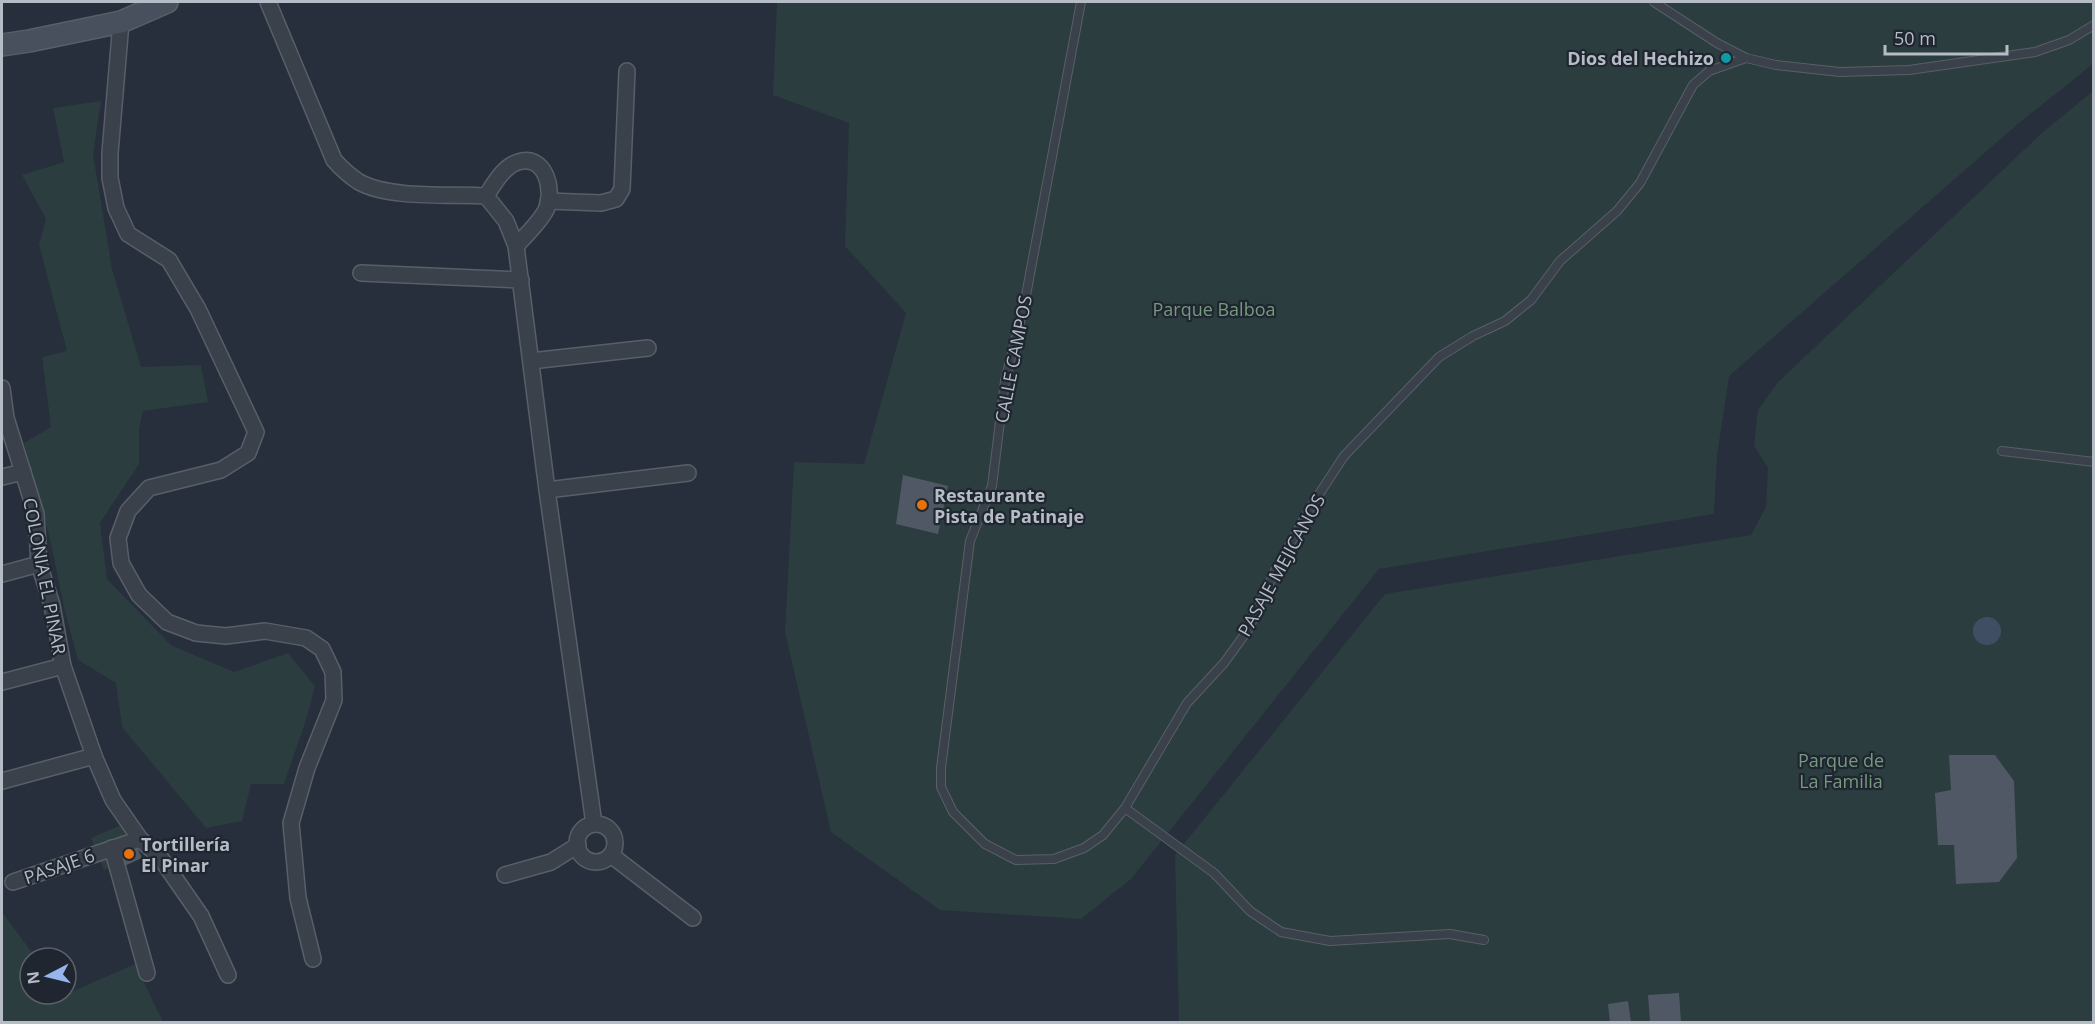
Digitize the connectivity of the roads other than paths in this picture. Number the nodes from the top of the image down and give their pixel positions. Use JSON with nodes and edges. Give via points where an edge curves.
{"nodes":[{"id":1,"x":166,"y":2,"type":"edge"},
{"id":2,"x":268,"y":2,"type":"edge"},
{"id":3,"x":1081,"y":2,"type":"edge"},
{"id":4,"x":1654,"y":2,"type":"edge"},
{"id":5,"x":121,"y":22,"type":"junction"},
{"id":6,"x":2094,"y":25,"type":"edge"},
{"id":7,"x":2,"y":45,"type":"edge"},
{"id":8,"x":1746,"y":58,"type":"junction"},
{"id":9,"x":627,"y":71,"type":"dead end"},
{"id":10,"x":486,"y":196,"type":"junction"},
{"id":11,"x":548,"y":201,"type":"junction"},
{"id":12,"x":516,"y":246,"type":"junction"},
{"id":13,"x":361,"y":273,"type":"dead end"},
{"id":14,"x":521,"y":280,"type":"junction"},
{"id":15,"x":648,"y":348,"type":"dead end"},
{"id":16,"x":531,"y":361,"type":"junction"},
{"id":17,"x":2,"y":388,"type":"edge"},
{"id":18,"x":2002,"y":451,"type":"dead end"},
{"id":19,"x":2094,"y":462,"type":"edge"},
{"id":20,"x":23,"y":472,"type":"junction"},
{"id":21,"x":688,"y":473,"type":"dead end"},
{"id":22,"x":2,"y":477,"type":"edge"},
{"id":23,"x":547,"y":490,"type":"junction"},
{"id":24,"x":39,"y":564,"type":"junction"},
{"id":25,"x":2,"y":574,"type":"edge"},
{"id":26,"x":63,"y":666,"type":"junction"},
{"id":27,"x":2,"y":682,"type":"edge"},
{"id":28,"x":94,"y":756,"type":"junction"},
{"id":29,"x":2,"y":781,"type":"edge"},
{"id":30,"x":1125,"y":808,"type":"junction"},
{"id":31,"x":594,"y":824,"type":"junction"},
{"id":32,"x":140,"y":839,"type":"junction"},
{"id":33,"x":985,"y":844,"type":"joint"},
{"id":34,"x":578,"y":845,"type":"junction"},
{"id":35,"x":112,"y":848,"type":"junction"},
{"id":36,"x":611,"y":855,"type":"junction"},
{"id":37,"x":505,"y":875,"type":"dead end"},
{"id":38,"x":13,"y":882,"type":"dead end"},
{"id":39,"x":693,"y":918,"type":"dead end"},
{"id":40,"x":1484,"y":940,"type":"dead end"},
{"id":41,"x":314,"y":959,"type":"dead end"},
{"id":42,"x":147,"y":973,"type":"dead end"},
{"id":43,"x":228,"y":975,"type":"dead end"}],
"edges":[{"from":1,"to":5,"type":"main road"},
{"from":2,"to":10,"type":"street","via":[[333,160],[346,172],[369,186],[398,193]]},
{"from":3,"to":33,"type":"lane","name":"CALLE CAMPOS","via":[[1024,306],[1005,381],[992,486],[970,541],[941,768],[941,787],[953,812]]},
{"from":4,"to":8,"type":"lane"},
{"from":5,"to":7,"type":"main road"},
{"from":5,"to":41,"type":"street","via":[[110,153],[116,208],[128,234],[169,260],[198,309],[256,432],[248,453],[221,470],[149,488],[128,511],[118,538],[121,563],[139,595],[168,622],[196,633],[226,636],[265,631],[306,638],[322,649],[333,672],[334,700],[307,768],[291,823],[298,898]]},
{"from":6,"to":8,"type":"lane","via":[[2069,40],[2035,52],[1909,70],[1840,72]]},
{"from":8,"to":30,"type":"lane","name":"PASAJE MEJICANOS","via":[[1709,71],[1693,85],[1640,183],[1617,211],[1560,261],[1531,300],[1505,321],[1439,357],[1344,456],[1275,571],[1248,630],[1187,703]]},
{"from":9,"to":11,"type":"street","via":[[622,189],[616,199],[602,203]]},
{"from":10,"to":11,"type":"street","via":[[503,171],[518,162],[532,161],[543,167],[547,175]]},
{"from":10,"to":12,"type":"street","via":[[506,221]]},
{"from":11,"to":12,"type":"street","via":[[542,216]]},
{"from":12,"to":14,"type":"street"},
{"from":13,"to":14,"type":"street"},
{"from":14,"to":16,"type":"street"},
{"from":15,"to":16,"type":"street"},
{"from":16,"to":23,"type":"street"},
{"from":17,"to":20,"type":"street","name":"COLONIA EL PINAR","via":[[6,418]]},
{"from":18,"to":19,"type":"lane"},
{"from":20,"to":22,"type":"street"},
{"from":20,"to":24,"type":"street","name":"COLONIA EL PINAR","via":[[36,514]]},
{"from":21,"to":23,"type":"street"},
{"from":23,"to":31,"type":"street"},
{"from":24,"to":25,"type":"street"},
{"from":24,"to":26,"type":"street","name":"COLONIA EL PINAR","via":[[52,605]]},
{"from":26,"to":27,"type":"street"},
{"from":26,"to":28,"type":"street","name":"COLONIA EL PINAR"},
{"from":28,"to":29,"type":"street"},
{"from":28,"to":32,"type":"street","name":"COLONIA EL PINAR","via":[[113,800]]},
{"from":30,"to":33,"type":"lane","name":"PASAJE MEJICANOS","via":[[1103,835],[1054,859],[1017,860]]},
{"from":30,"to":40,"type":"lane","via":[[1214,873],[1250,911],[1281,932],[1330,940],[1450,934]]},
{"from":31,"to":34,"type":"street","via":[[582,831]]},
{"from":31,"to":36,"type":"street","via":[[603,825],[615,838]]},
{"from":32,"to":35,"type":"street","name":"PASAJE 6"},
{"from":32,"to":43,"type":"street","name":"COLONIA EL PINAR","via":[[160,857],[201,916]]},
{"from":34,"to":36,"type":"street","via":[[587,860],[595,862]]},
{"from":34,"to":37,"type":"street","via":[[551,862]]},
{"from":35,"to":38,"type":"street","name":"PASAJE 6"},
{"from":35,"to":42,"type":"street"},
{"from":36,"to":39,"type":"street"}]}
